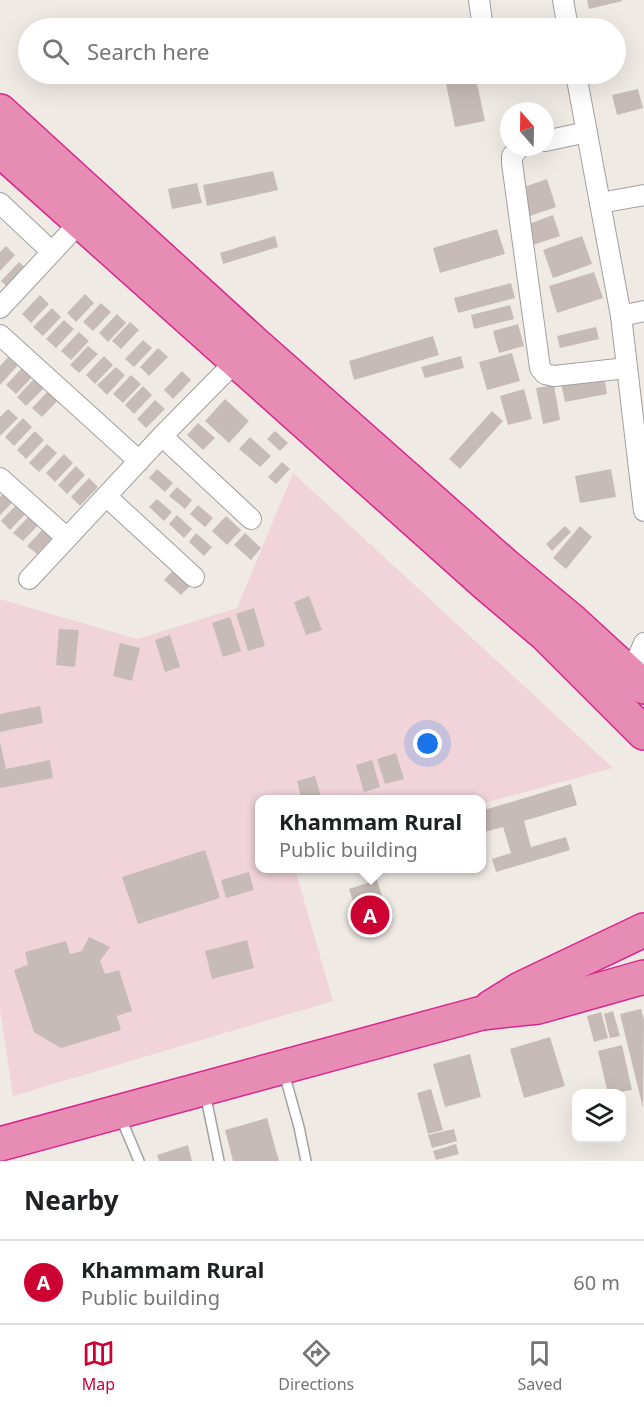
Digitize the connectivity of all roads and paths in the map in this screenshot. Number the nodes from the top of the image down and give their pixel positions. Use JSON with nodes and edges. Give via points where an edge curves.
{"nodes":[{"id":1,"x":479,"y":0,"type":"edge"},
{"id":2,"x":563,"y":0,"type":"edge"},
{"id":3,"x":482,"y":18,"type":"edge"},
{"id":4,"x":566,"y":18,"type":"edge"},
{"id":5,"x":578,"y":84,"type":"edge"},
{"id":6,"x":0,"y":111,"type":"edge"},
{"id":7,"x":587,"y":132,"type":"junction"},
{"id":8,"x":554,"y":139,"type":"edge"},
{"id":9,"x":0,"y":150,"type":"edge"},
{"id":10,"x":512,"y":156,"type":"edge"},
{"id":11,"x":644,"y":195,"type":"edge"},
{"id":12,"x":0,"y":203,"type":"edge"},
{"id":13,"x":600,"y":203,"type":"junction"},
{"id":14,"x":81,"y":221,"type":"junction"},
{"id":15,"x":52,"y":252,"type":"junction"},
{"id":16,"x":0,"y":308,"type":"edge"},
{"id":17,"x":644,"y":311,"type":"edge"},
{"id":18,"x":621,"y":316,"type":"junction"},
{"id":19,"x":0,"y":335,"type":"edge"},
{"id":20,"x":235,"y":362,"type":"junction"},
{"id":21,"x":627,"y":368,"type":"junction"},
{"id":22,"x":162,"y":436,"type":"junction"},
{"id":23,"x":139,"y":461,"type":"junction"},
{"id":24,"x":0,"y":478,"type":"edge"},
{"id":25,"x":107,"y":497,"type":"junction"},
{"id":26,"x":644,"y":511,"type":"edge"},
{"id":27,"x":251,"y":519,"type":"dead end"},
{"id":28,"x":67,"y":538,"type":"junction"},
{"id":29,"x":194,"y":577,"type":"dead end"},
{"id":30,"x":29,"y":579,"type":"dead end"},
{"id":31,"x":644,"y":643,"type":"edge"},
{"id":32,"x":635,"y":679,"type":"edge"},
{"id":33,"x":644,"y":734,"type":"edge"},
{"id":34,"x":644,"y":930,"type":"edge"},
{"id":35,"x":644,"y":977,"type":"edge"},
{"id":36,"x":482,"y":1013,"type":"junction"},
{"id":37,"x":282,"y":1066,"type":"junction"},
{"id":38,"x":204,"y":1087,"type":"junction"},
{"id":39,"x":118,"y":1111,"type":"junction"},
{"id":40,"x":0,"y":1145,"type":"edge"},
{"id":41,"x":3,"y":1161,"type":"edge"},
{"id":42,"x":139,"y":1161,"type":"edge"},
{"id":43,"x":219,"y":1161,"type":"edge"},
{"id":44,"x":306,"y":1161,"type":"edge"}],
"edges":[{"from":1,"to":3,"type":"street"},
{"from":2,"to":4,"type":"street"},
{"from":5,"to":7,"type":"street"},
{"from":6,"to":32,"type":"highway","via":[[262,350]]},
{"from":7,"to":8,"type":"street"},
{"from":7,"to":13,"type":"street"},
{"from":9,"to":14,"type":"highway"},
{"from":10,"to":21,"type":"street","via":[[540,368],[554,376]]},
{"from":11,"to":13,"type":"street"},
{"from":12,"to":15,"type":"street"},
{"from":13,"to":18,"type":"street"},
{"from":14,"to":15,"type":"street"},
{"from":14,"to":20,"type":"highway"},
{"from":15,"to":16,"type":"street"},
{"from":17,"to":18,"type":"street"},
{"from":18,"to":21,"type":"street"},
{"from":19,"to":23,"type":"street"},
{"from":20,"to":22,"type":"street"},
{"from":20,"to":33,"type":"highway","via":[[546,635]]},
{"from":21,"to":26,"type":"street"},
{"from":22,"to":23,"type":"street"},
{"from":22,"to":27,"type":"street"},
{"from":23,"to":25,"type":"street"},
{"from":24,"to":28,"type":"street"},
{"from":25,"to":28,"type":"street"},
{"from":25,"to":29,"type":"street"},
{"from":28,"to":30,"type":"street"},
{"from":31,"to":32,"type":"street"},
{"from":34,"to":36,"type":"highway","via":[[520,989]]},
{"from":35,"to":36,"type":"highway","via":[[538,1007]]},
{"from":36,"to":37,"type":"highway"},
{"from":37,"to":38,"type":"highway"},
{"from":37,"to":44,"type":"lane"},
{"from":38,"to":39,"type":"highway"},
{"from":38,"to":43,"type":"lane"},
{"from":39,"to":40,"type":"highway"},
{"from":39,"to":42,"type":"lane"},
{"from":40,"to":41,"type":"street"}]}
